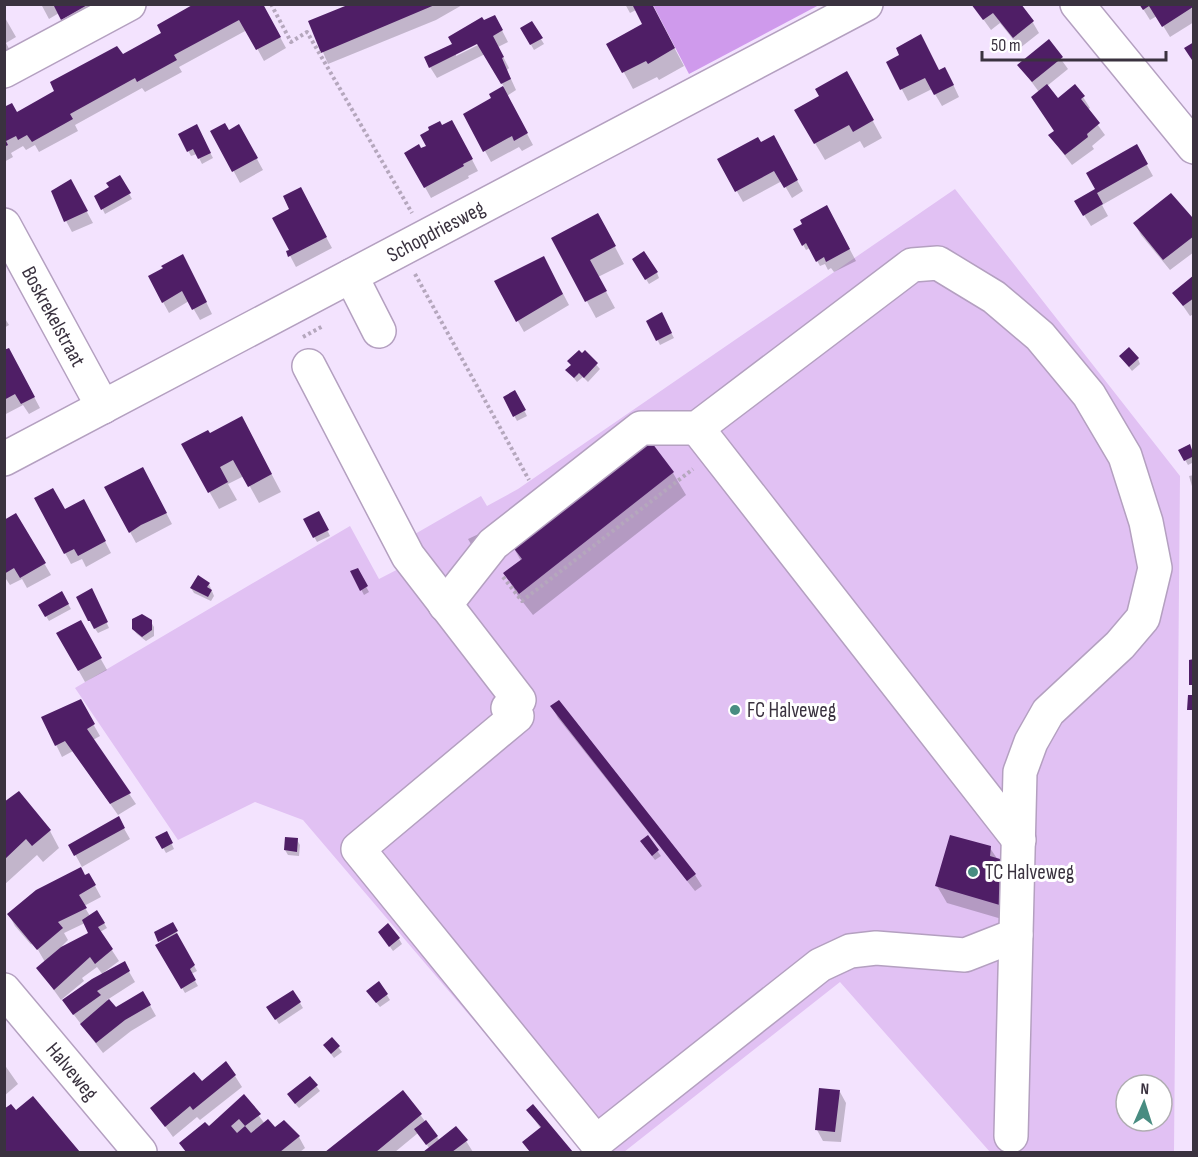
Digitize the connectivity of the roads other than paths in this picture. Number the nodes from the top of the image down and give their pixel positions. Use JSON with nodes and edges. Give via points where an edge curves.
{"nodes":[{"id":1,"x":129,"y":4,"type":"edge"},
{"id":2,"x":866,"y":4,"type":"edge"},
{"id":3,"x":1077,"y":4,"type":"edge"},
{"id":4,"x":4,"y":71,"type":"edge"},
{"id":5,"x":1194,"y":147,"type":"edge"},
{"id":6,"x":4,"y":225,"type":"edge"},
{"id":7,"x":351,"y":276,"type":"junction"},
{"id":8,"x":379,"y":331,"type":"dead end"},
{"id":9,"x":309,"y":366,"type":"dead end"},
{"id":10,"x":103,"y":407,"type":"junction"},
{"id":11,"x":706,"y":440,"type":"junction"},
{"id":12,"x":4,"y":459,"type":"edge"},
{"id":13,"x":445,"y":605,"type":"junction"},
{"id":14,"x":1018,"y":840,"type":"junction"},
{"id":15,"x":1016,"y":935,"type":"junction"},
{"id":16,"x":4,"y":990,"type":"edge"},
{"id":17,"x":1011,"y":1136,"type":"dead end"},
{"id":18,"x":140,"y":1152,"type":"edge"}],
"edges":[{"from":1,"to":4,"type":"street"},
{"from":2,"to":7,"type":"street","name":"Schopdriesweg"},
{"from":3,"to":5,"type":"street"},
{"from":6,"to":10,"type":"street","name":"Boskrekelstraat"},
{"from":7,"to":8,"type":"street"},
{"from":7,"to":10,"type":"street","name":"Schopdriesweg"},
{"from":9,"to":13,"type":"street","via":[[408,556]]},
{"from":10,"to":12,"type":"street","name":"Schopdriesweg"},
{"from":11,"to":13,"type":"street","via":[[641,428],[493,543]]},
{"from":11,"to":14,"type":"street"},
{"from":11,"to":14,"type":"street","via":[[912,265],[938,263],[994,297],[1040,336],[1089,395],[1125,456],[1146,522],[1155,568],[1143,618],[1120,645],[1048,712],[1031,742],[1020,772]]},
{"from":13,"to":15,"type":"street","via":[[519,700],[508,708],[517,716],[358,849],[596,1142],[820,965],[850,951],[876,948],[965,955]]},
{"from":14,"to":15,"type":"street"},
{"from":15,"to":17,"type":"street"},
{"from":16,"to":18,"type":"street","name":"Halveweg"}]}
